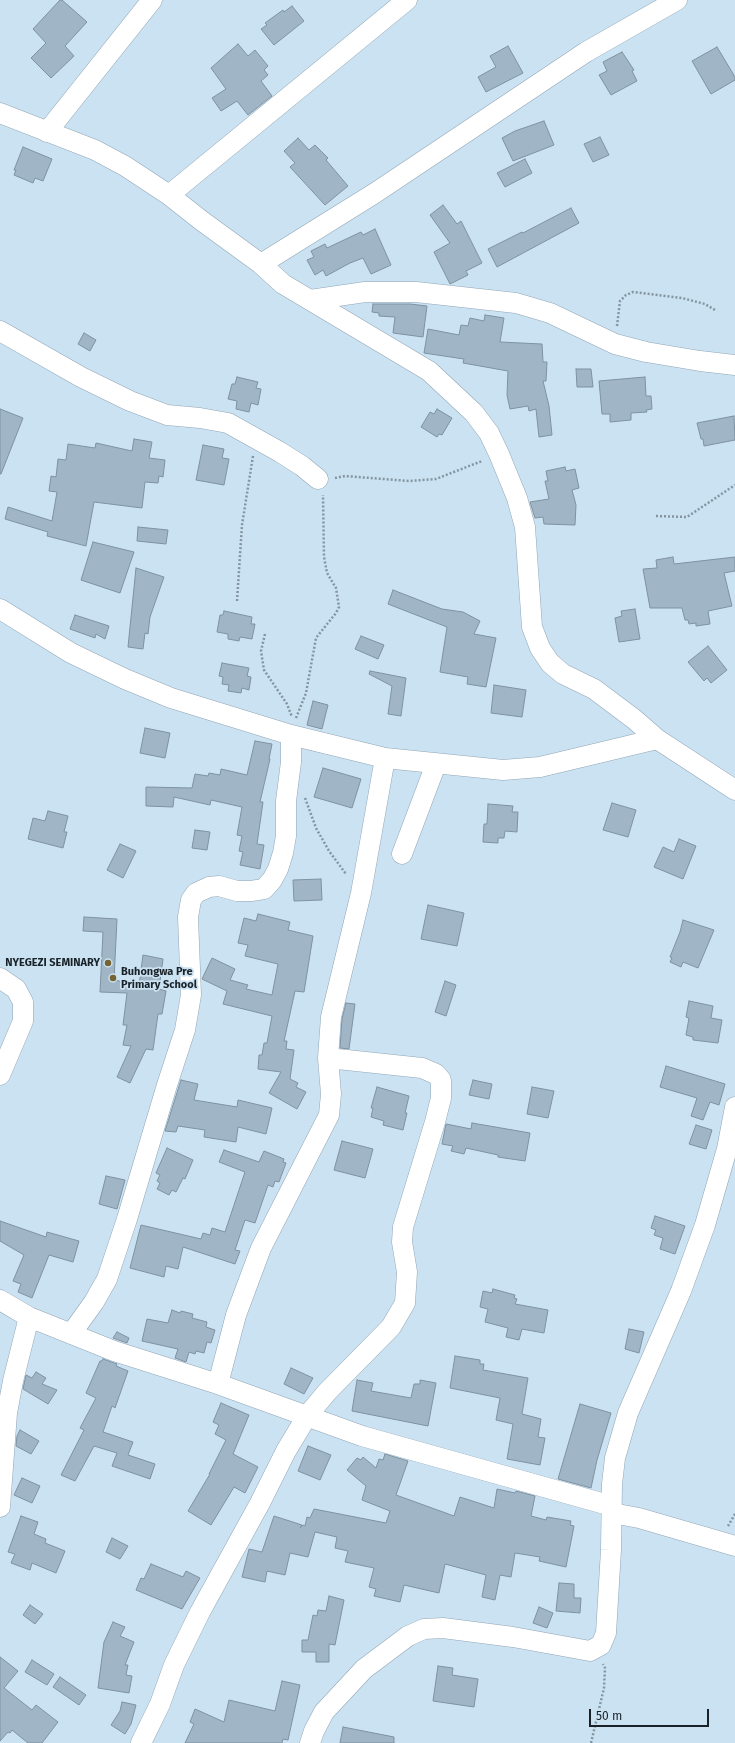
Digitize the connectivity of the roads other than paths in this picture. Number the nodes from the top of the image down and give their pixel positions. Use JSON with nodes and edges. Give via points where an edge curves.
{"nodes":[{"id":1,"x":152,"y":0,"type":"edge"},
{"id":2,"x":407,"y":0,"type":"edge"},
{"id":3,"x":677,"y":0,"type":"edge"},
{"id":4,"x":0,"y":113,"type":"edge"},
{"id":5,"x":47,"y":132,"type":"junction"},
{"id":6,"x":169,"y":195,"type":"junction"},
{"id":7,"x":261,"y":264,"type":"junction"},
{"id":8,"x":310,"y":300,"type":"junction"},
{"id":9,"x":0,"y":331,"type":"edge"},
{"id":10,"x":735,"y":365,"type":"edge"},
{"id":11,"x":318,"y":479,"type":"road end"},
{"id":12,"x":0,"y":609,"type":"edge"},
{"id":13,"x":292,"y":732,"type":"junction"},
{"id":14,"x":657,"y":739,"type":"junction"},
{"id":15,"x":385,"y":758,"type":"junction"},
{"id":16,"x":436,"y":764,"type":"junction"},
{"id":17,"x":735,"y":790,"type":"edge"},
{"id":18,"x":402,"y":854,"type":"dead end"},
{"id":19,"x":0,"y":978,"type":"edge"},
{"id":20,"x":328,"y":1058,"type":"junction"},
{"id":21,"x":2,"y":1066,"type":"edge"},
{"id":22,"x":735,"y":1107,"type":"edge"},
{"id":23,"x":0,"y":1300,"type":"edge"},
{"id":24,"x":29,"y":1317,"type":"junction"},
{"id":25,"x":71,"y":1334,"type":"junction"},
{"id":26,"x":218,"y":1384,"type":"junction"},
{"id":27,"x":307,"y":1416,"type":"junction"},
{"id":28,"x":0,"y":1507,"type":"edge"},
{"id":29,"x":612,"y":1509,"type":"junction"},
{"id":30,"x":735,"y":1546,"type":"edge"},
{"id":31,"x":141,"y":1743,"type":"edge"},
{"id":32,"x":310,"y":1743,"type":"edge"}],
"edges":[{"from":1,"to":5,"type":"street"},
{"from":2,"to":6,"type":"street"},
{"from":3,"to":7,"type":"street","via":[[586,52],[417,163],[376,193]]},
{"from":4,"to":5,"type":"street"},
{"from":5,"to":6,"type":"street","via":[[95,150]]},
{"from":6,"to":7,"type":"street"},
{"from":7,"to":8,"type":"street","via":[[283,284]]},
{"from":8,"to":10,"type":"street","via":[[365,292],[416,292],[516,303],[550,313],[615,344],[646,352]]},
{"from":8,"to":14,"type":"street","via":[[429,371],[474,412],[489,433],[517,498],[525,527],[532,627],[540,648],[550,663],[563,674],[594,689]]},
{"from":9,"to":11,"type":"street","via":[[81,377],[130,401],[167,415],[228,423],[256,437]]},
{"from":12,"to":13,"type":"street","via":[[71,653],[171,698]]},
{"from":13,"to":15,"type":"street"},
{"from":13,"to":25,"type":"street","via":[[286,801],[286,836],[281,859],[272,880],[264,889],[251,891],[209,887],[196,893],[191,900],[188,917],[191,996],[185,1030],[107,1280]]},
{"from":14,"to":16,"type":"street","via":[[540,767],[503,770]]},
{"from":14,"to":17,"type":"street"},
{"from":15,"to":16,"type":"street"},
{"from":15,"to":20,"type":"street","via":[[361,893],[331,1017]]},
{"from":16,"to":18,"type":"street"},
{"from":19,"to":21,"type":"street","via":[[16,989],[23,1002],[22,1021]]},
{"from":20,"to":26,"type":"street","via":[[331,1094],[329,1114],[261,1248],[236,1315]]},
{"from":20,"to":27,"type":"street","via":[[422,1068],[436,1074],[441,1080],[442,1089],[435,1122],[403,1227],[402,1242],[407,1272],[405,1303],[391,1327]]},
{"from":22,"to":29,"type":"street","via":[[727,1149],[705,1226],[681,1291],[628,1413],[615,1458]]},
{"from":23,"to":24,"type":"street"},
{"from":24,"to":25,"type":"street"},
{"from":24,"to":28,"type":"street","via":[[7,1413]]},
{"from":25,"to":26,"type":"street","via":[[114,1352]]},
{"from":26,"to":27,"type":"street"},
{"from":27,"to":29,"type":"street","via":[[362,1436]]},
{"from":27,"to":31,"type":"street","via":[[200,1612]]},
{"from":29,"to":30,"type":"street"},
{"from":29,"to":32,"type":"street","via":[[606,1633],[601,1645],[590,1651],[498,1635],[443,1628],[424,1629],[408,1636],[364,1669],[324,1712]]}]}
